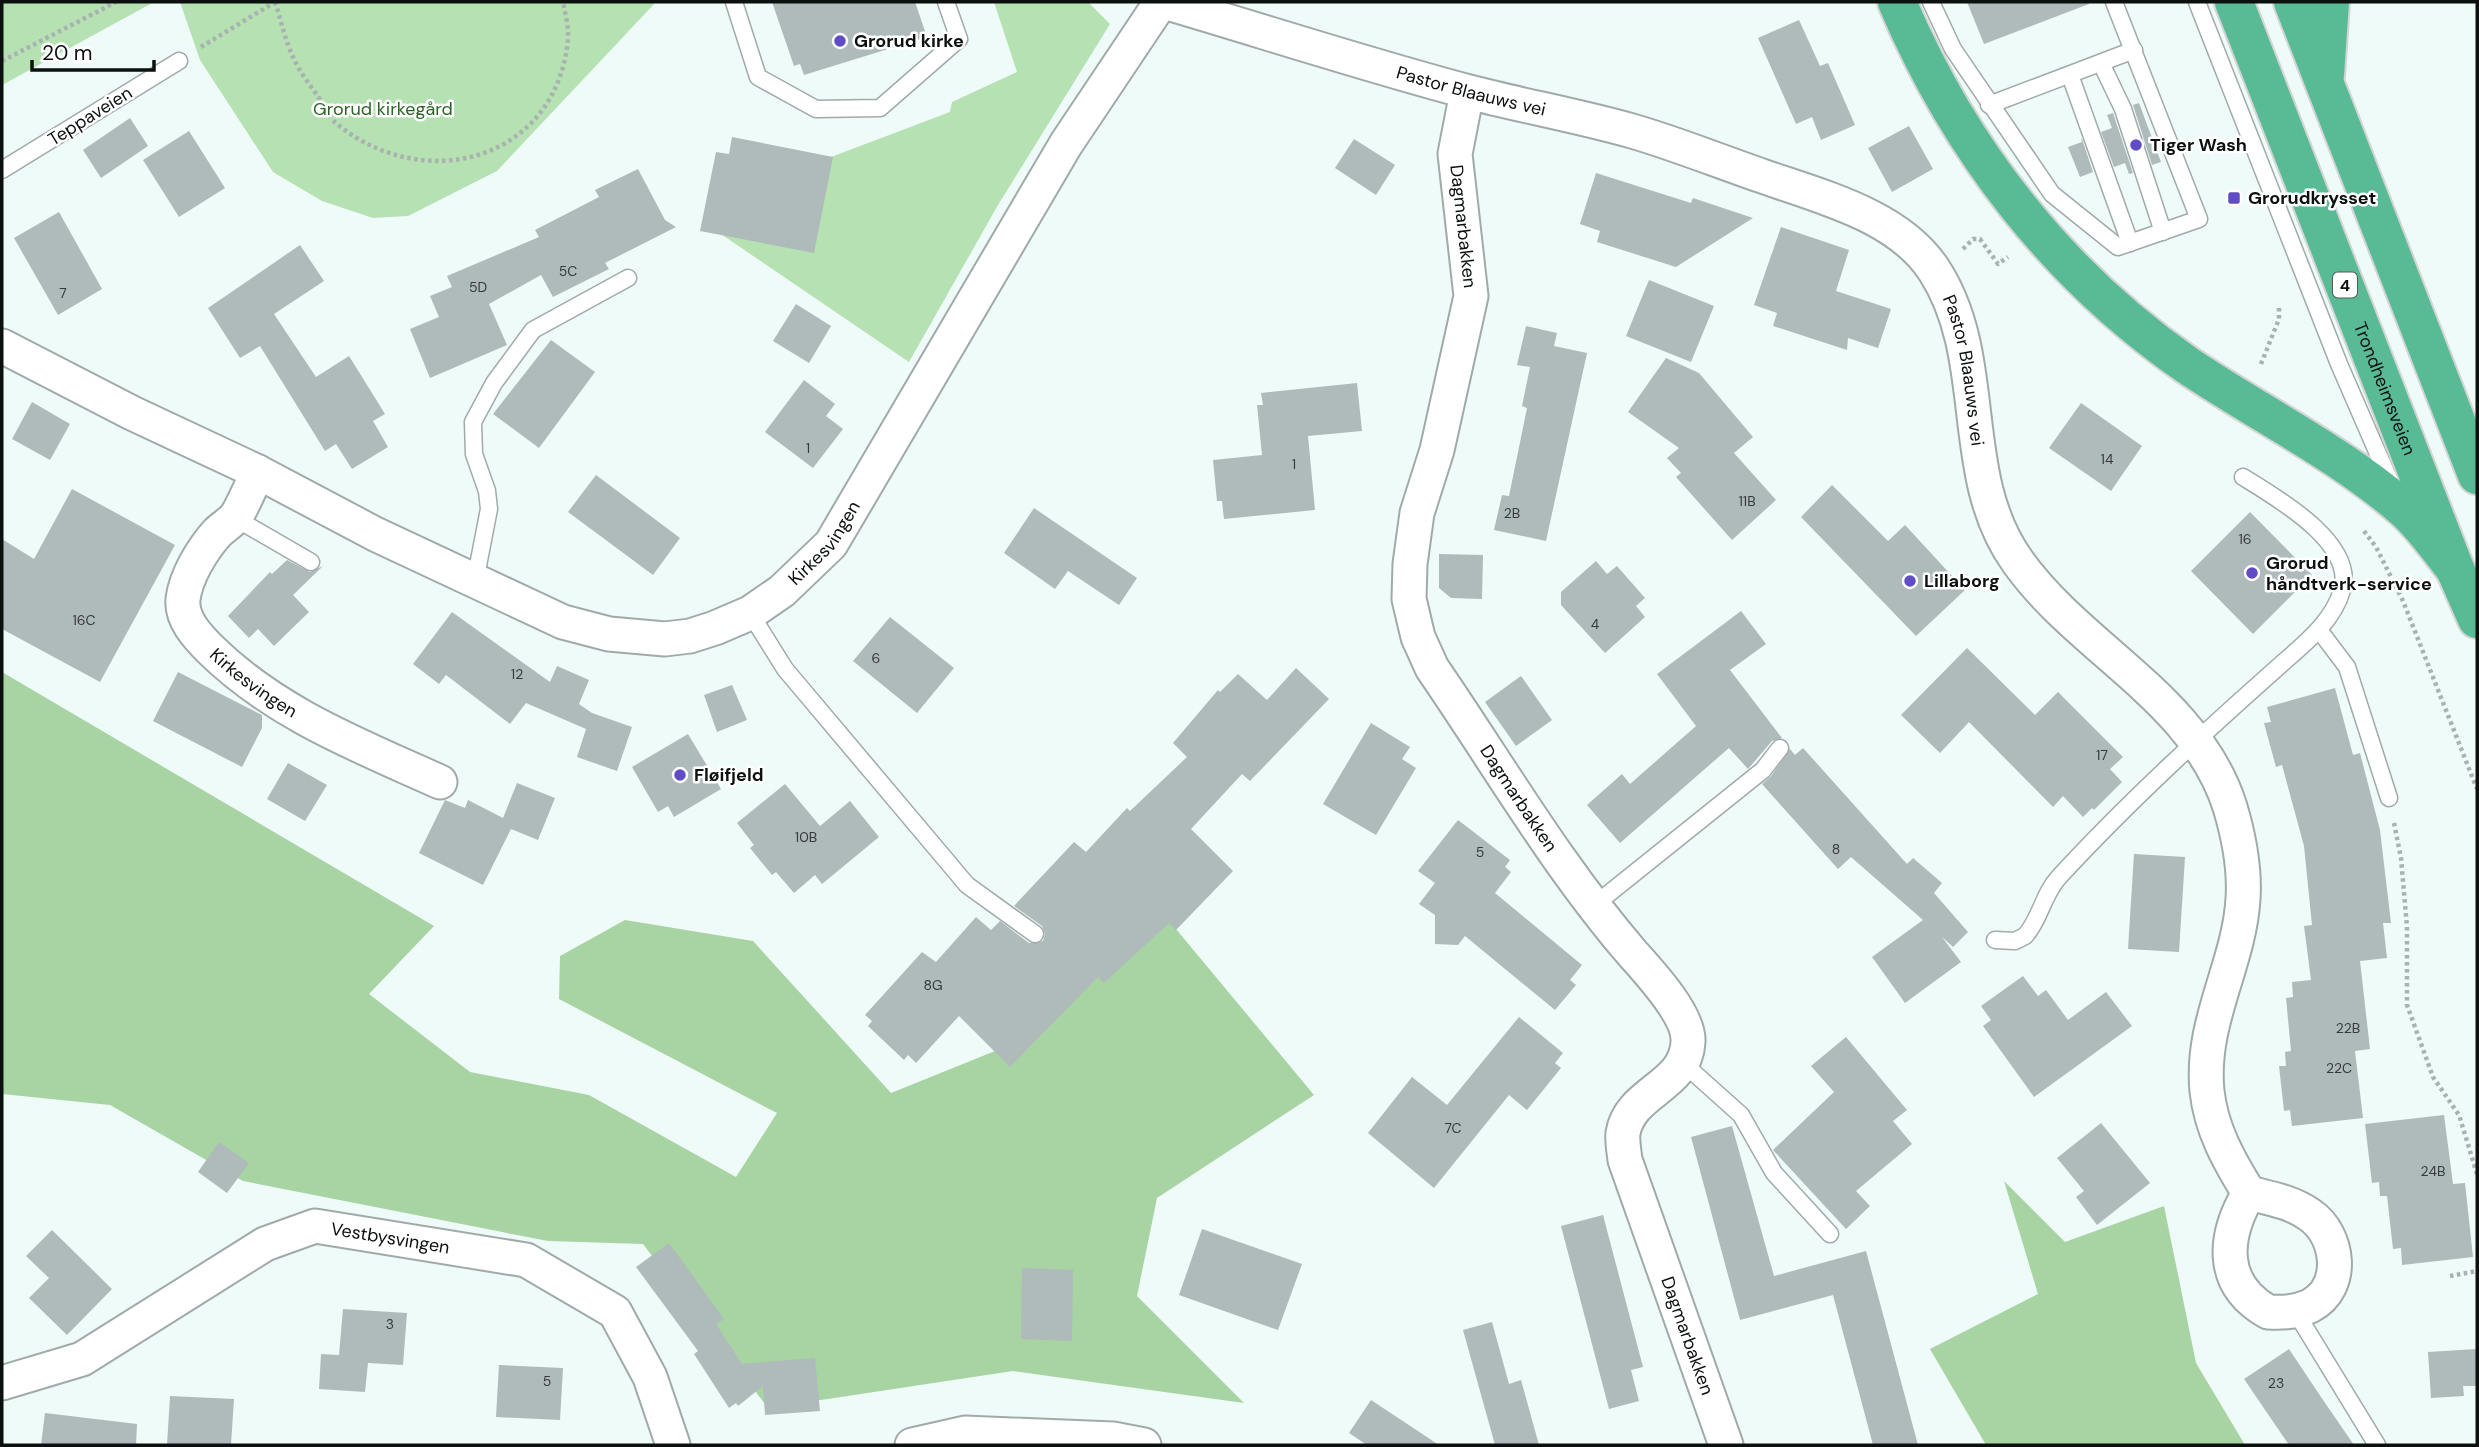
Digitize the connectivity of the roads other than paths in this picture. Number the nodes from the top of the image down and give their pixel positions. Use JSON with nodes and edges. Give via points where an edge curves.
{"nodes":[{"id":1,"x":734,"y":2,"type":"edge"},
{"id":2,"x":946,"y":2,"type":"edge"},
{"id":3,"x":1163,"y":2,"type":"edge"},
{"id":4,"x":1897,"y":2,"type":"edge"},
{"id":5,"x":1931,"y":2,"type":"edge"},
{"id":6,"x":2114,"y":2,"type":"edge"},
{"id":7,"x":2197,"y":2,"type":"edge"},
{"id":8,"x":2234,"y":2,"type":"edge"},
{"id":9,"x":2292,"y":2,"type":"edge"},
{"id":10,"x":2330,"y":2,"type":"edge"},
{"id":11,"x":2134,"y":50,"type":"junction"},
{"id":12,"x":179,"y":61,"type":"road end"},
{"id":13,"x":2101,"y":63,"type":"junction"},
{"id":14,"x":2070,"y":75,"type":"junction"},
{"id":15,"x":2324,"y":84,"type":"junction"},
{"id":16,"x":1467,"y":92,"type":"junction"},
{"id":17,"x":1990,"y":105,"type":"junction"},
{"id":18,"x":2,"y":170,"type":"edge"},
{"id":19,"x":2163,"y":232,"type":"junction"},
{"id":20,"x":2130,"y":243,"type":"junction"},
{"id":21,"x":628,"y":278,"type":"dead end"},
{"id":22,"x":2,"y":346,"type":"edge"},
{"id":23,"x":258,"y":472,"type":"junction"},
{"id":24,"x":2477,"y":475,"type":"edge"},
{"id":25,"x":2243,"y":477,"type":"dead end"},
{"id":26,"x":2403,"y":508,"type":"junction"},
{"id":27,"x":235,"y":517,"type":"junction"},
{"id":28,"x":311,"y":562,"type":"dead end"},
{"id":29,"x":2455,"y":569,"type":"junction"},
{"id":30,"x":475,"y":580,"type":"junction"},
{"id":31,"x":750,"y":612,"type":"junction"},
{"id":32,"x":2477,"y":619,"type":"edge"},
{"id":33,"x":2319,"y":630,"type":"junction"},
{"id":34,"x":2196,"y":740,"type":"junction"},
{"id":35,"x":1780,"y":748,"type":"dead end"},
{"id":36,"x":440,"y":782,"type":"dead end"},
{"id":37,"x":2389,"y":799,"type":"road end"},
{"id":38,"x":1592,"y":907,"type":"junction"},
{"id":39,"x":1035,"y":934,"type":"dead end"},
{"id":40,"x":1995,"y":940,"type":"dead end"},
{"id":41,"x":1684,"y":1064,"type":"junction"},
{"id":42,"x":2249,"y":1193,"type":"junction"},
{"id":43,"x":1830,"y":1234,"type":"dead end"},
{"id":44,"x":2295,"y":1311,"type":"junction"},
{"id":45,"x":2,"y":1383,"type":"edge"},
{"id":46,"x":673,"y":1445,"type":"edge"},
{"id":47,"x":912,"y":1445,"type":"edge"},
{"id":48,"x":1144,"y":1445,"type":"edge"},
{"id":49,"x":1726,"y":1445,"type":"edge"},
{"id":50,"x":2377,"y":1445,"type":"edge"}],
"edges":[{"from":1,"to":2,"type":"lane","via":[[758,77],[816,109],[880,108],[959,39]]},
{"from":3,"to":16,"type":"street","name":"Pastor Blaauws vei"},
{"from":3,"to":31,"type":"street","name":"Kirkesvingen","via":[[1066,144],[831,544],[808,570]]},
{"from":4,"to":26,"type":"highway","via":[[1966,136],[2064,262],[2163,347]]},
{"from":5,"to":17,"type":"lane","via":[[1953,48]]},
{"from":6,"to":11,"type":"lane"},
{"from":7,"to":26,"type":"lane","via":[[2344,374]]},
{"from":8,"to":29,"type":"highway","name":"Trondheimsveien","number":"4"},
{"from":9,"to":15,"type":"highway"},
{"from":10,"to":15,"type":"highway"},
{"from":11,"to":13,"type":"lane"},
{"from":11,"to":19,"type":"lane","via":[[2199,219]]},
{"from":12,"to":18,"type":"lane","name":"Teppaveien"},
{"from":13,"to":14,"type":"lane"},
{"from":13,"to":19,"type":"lane","via":[[2123,109]]},
{"from":14,"to":17,"type":"lane"},
{"from":14,"to":20,"type":"lane"},
{"from":15,"to":24,"type":"highway"},
{"from":16,"to":34,"type":"street","name":"Pastor Blaauws vei","via":[[1635,132],[1817,195],[1905,237],[1934,270],[1962,336],[1982,485],[2002,535],[2036,584]]},
{"from":16,"to":38,"type":"street","name":"Dagmarbakken","via":[[1455,154],[1471,296],[1437,450],[1417,513],[1409,600],[1432,668]]},
{"from":17,"to":20,"type":"lane","via":[[2052,194],[2118,247]]},
{"from":19,"to":20,"type":"lane"},
{"from":21,"to":30,"type":"lane","via":[[533,330],[494,383],[473,422],[474,454],[489,509]]},
{"from":22,"to":23,"type":"street","name":"Kirkesvingen"},
{"from":23,"to":27,"type":"street","name":"Kirkesvingen"},
{"from":23,"to":30,"type":"street","name":"Kirkesvingen"},
{"from":25,"to":33,"type":"lane","via":[[2319,531],[2341,560],[2343,590]]},
{"from":26,"to":29,"type":"highway"},
{"from":27,"to":28,"type":"lane"},
{"from":27,"to":36,"type":"street","name":"Kirkesvingen","via":[[193,569],[186,589],[184,613],[197,636],[237,675],[279,705]]},
{"from":29,"to":32,"type":"highway","name":"Trondheimsveien","number":"4"},
{"from":30,"to":31,"type":"street","name":"Kirkesvingen","via":[[563,622],[636,638],[690,636]]},
{"from":31,"to":39,"type":"lane","via":[[785,669],[967,885]]},
{"from":33,"to":34,"type":"lane"},
{"from":33,"to":37,"type":"lane","via":[[2347,667]]},
{"from":34,"to":40,"type":"lane","via":[[2056,879],[2025,936],[2015,941]]},
{"from":34,"to":42,"type":"street","name":"Pastor Blaauws vei","via":[[2227,798],[2243,864],[2244,901],[2210,1028],[2206,1065],[2213,1123]]},
{"from":35,"to":38,"type":"lane","via":[[1763,770]]},
{"from":38,"to":41,"type":"street","name":"Dagmarbakken","via":[[1651,975],[1687,1026]]},
{"from":41,"to":43,"type":"lane","via":[[1741,1115],[1774,1173]]},
{"from":41,"to":49,"type":"street","name":"Dagmarbakken","via":[[1629,1117],[1623,1134],[1625,1160]]},
{"from":42,"to":44,"type":"street","via":[[2229,1235],[2236,1279],[2246,1295],[2268,1312]]},
{"from":42,"to":44,"type":"street","via":[[2311,1215],[2333,1245],[2335,1269],[2330,1283],[2312,1305]]},
{"from":44,"to":50,"type":"lane"},
{"from":45,"to":46,"type":"street","name":"Vestbysvingen","via":[[82,1359],[265,1244],[315,1226],[526,1259],[615,1312],[649,1377]]},
{"from":47,"to":48,"type":"street","via":[[965,1433],[1113,1439]]}]}
